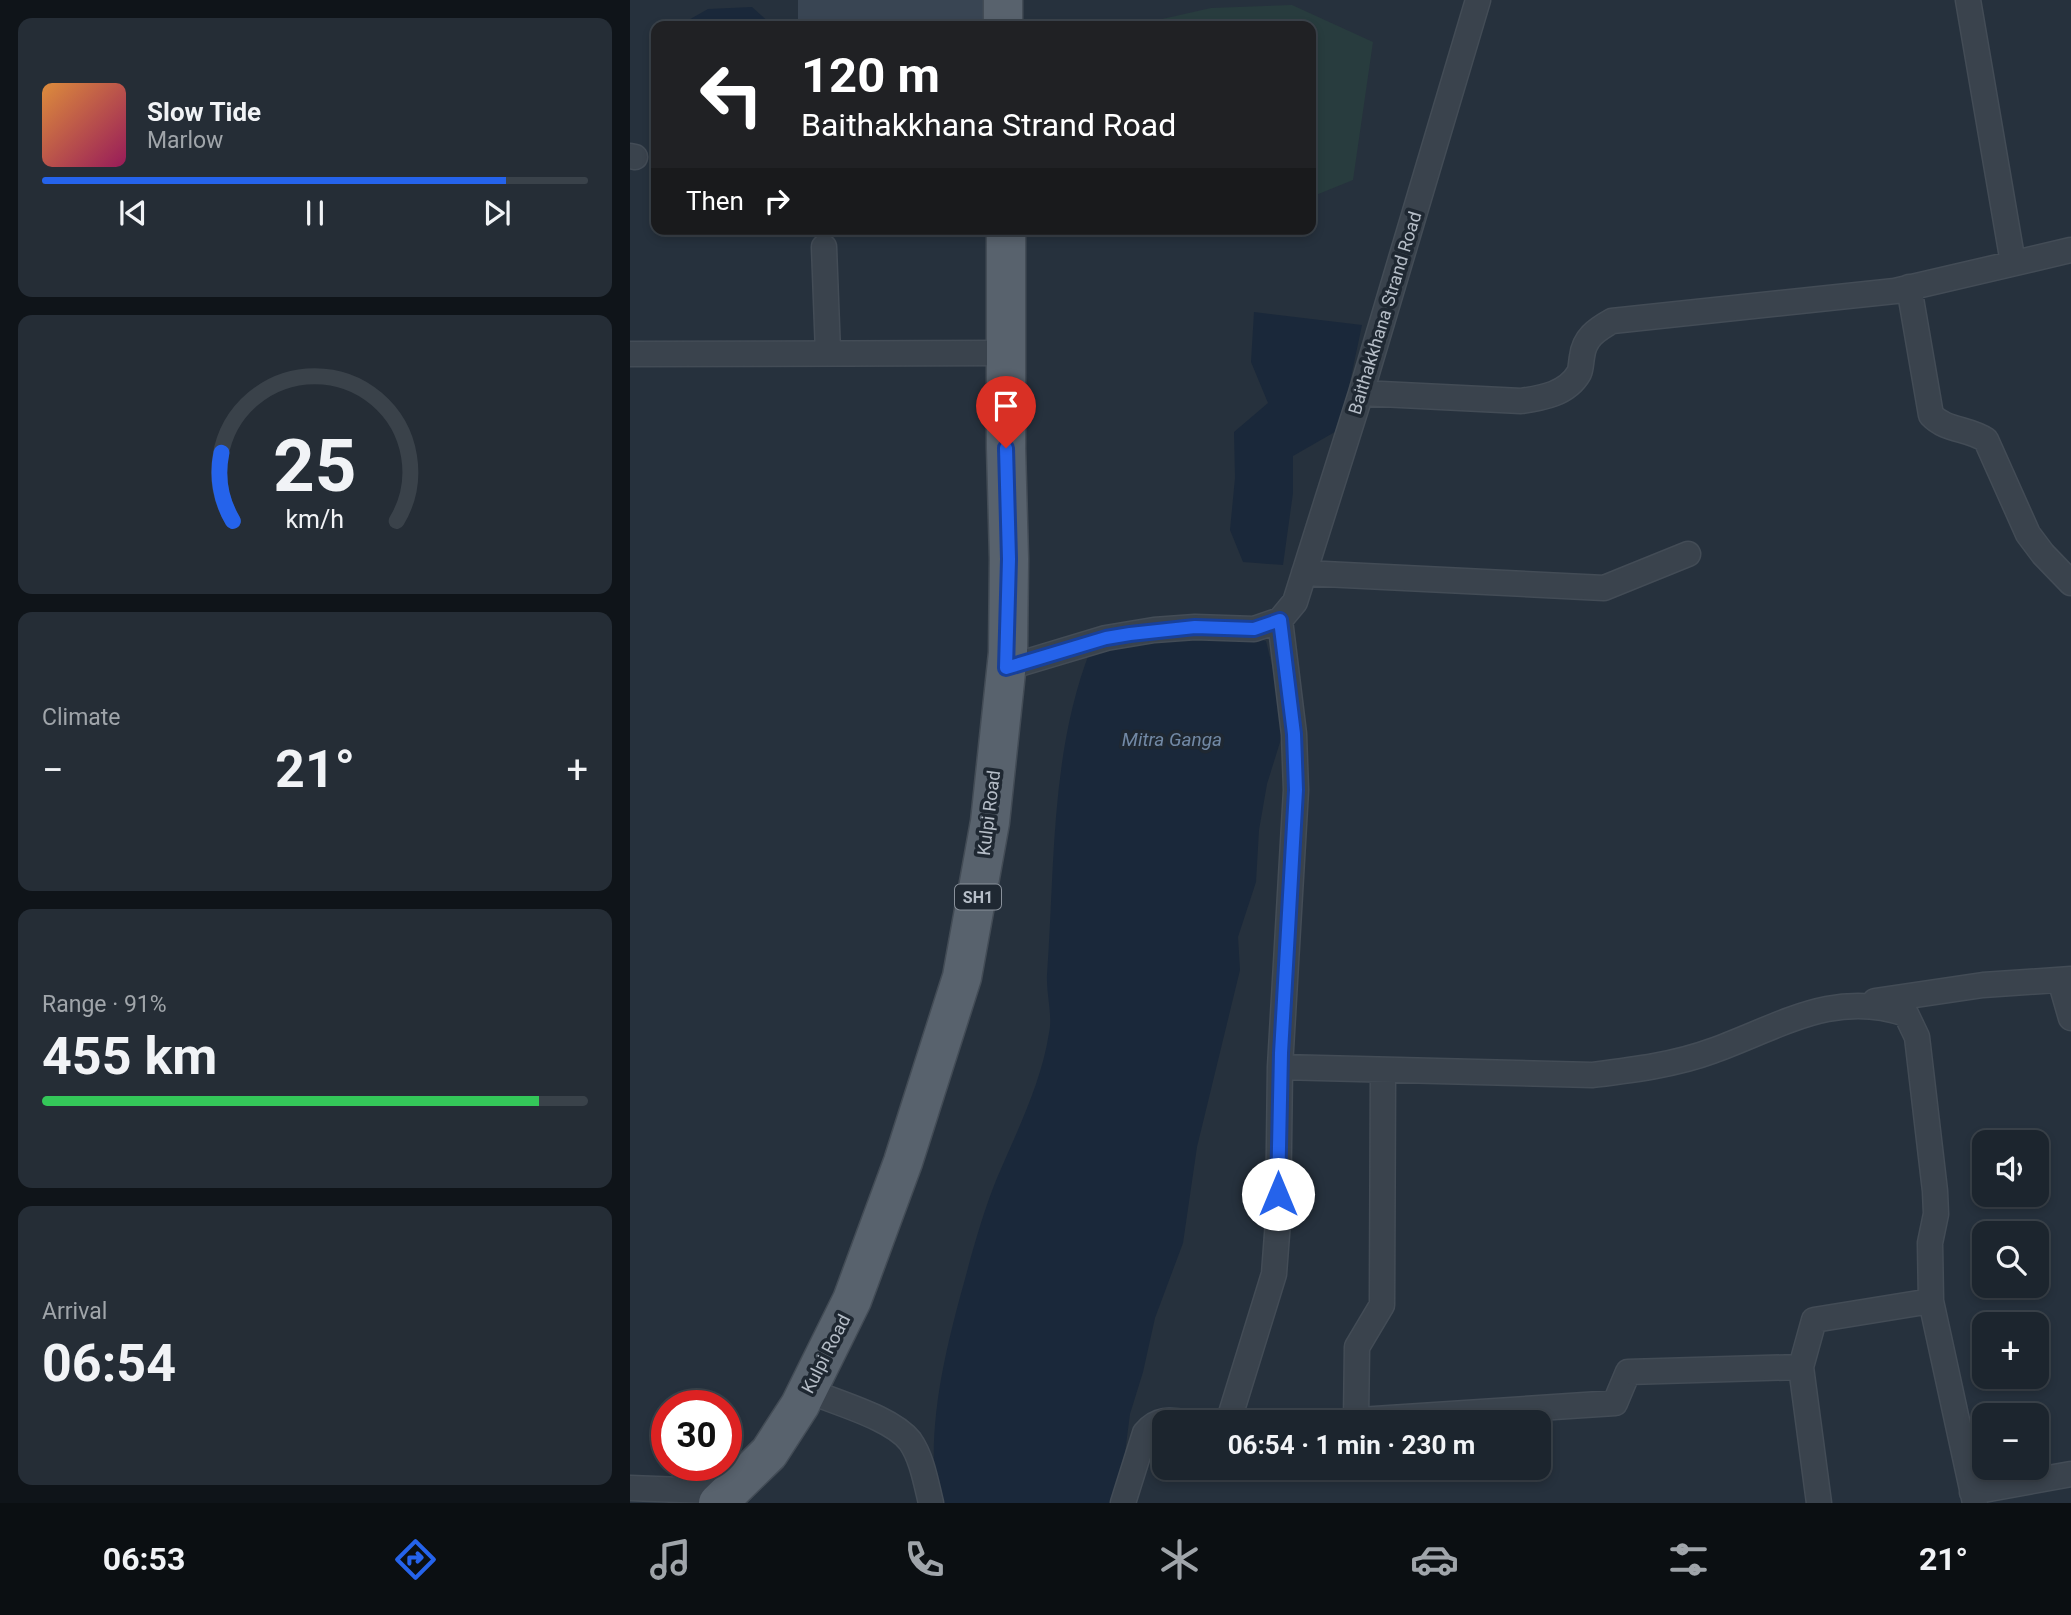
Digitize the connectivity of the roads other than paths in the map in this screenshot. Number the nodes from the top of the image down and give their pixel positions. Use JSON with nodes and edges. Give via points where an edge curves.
{"nodes":[{"id":1,"x":1003,"y":0,"type":"edge"},
{"id":2,"x":1478,"y":0,"type":"edge"},
{"id":3,"x":1968,"y":0,"type":"edge"},
{"id":4,"x":1003,"y":21,"type":"edge"},
{"id":5,"x":1006,"y":235,"type":"edge"},
{"id":6,"x":824,"y":247,"type":"dead end"},
{"id":7,"x":2071,"y":250,"type":"edge"},
{"id":8,"x":2012,"y":263,"type":"junction"},
{"id":9,"x":1909,"y":287,"type":"junction"},
{"id":10,"x":828,"y":353,"type":"junction"},
{"id":11,"x":1006,"y":353,"type":"junction"},
{"id":12,"x":630,"y":354,"type":"edge"},
{"id":13,"x":1362,"y":393,"type":"junction"},
{"id":14,"x":1688,"y":554,"type":"dead end"},
{"id":15,"x":1304,"y":573,"type":"junction"},
{"id":16,"x":2071,"y":583,"type":"edge"},
{"id":17,"x":1280,"y":620,"type":"junction"},
{"id":18,"x":1006,"y":668,"type":"junction"},
{"id":19,"x":2066,"y":980,"type":"edge"},
{"id":20,"x":1850,"y":1004,"type":"junction"},
{"id":21,"x":2071,"y":1018,"type":"edge"},
{"id":22,"x":1280,"y":1067,"type":"junction"},
{"id":23,"x":1383,"y":1070,"type":"junction"},
{"id":24,"x":1931,"y":1301,"type":"junction"},
{"id":25,"x":1801,"y":1367,"type":"junction"},
{"id":26,"x":807,"y":1390,"type":"junction"},
{"id":27,"x":1232,"y":1410,"type":"edge"},
{"id":28,"x":1356,"y":1410,"type":"edge"},
{"id":29,"x":1508,"y":1410,"type":"edge"},
{"id":30,"x":1152,"y":1424,"type":"edge"},
{"id":31,"x":2071,"y":1474,"type":"edge"},
{"id":32,"x":630,"y":1488,"type":"edge"},
{"id":33,"x":1974,"y":1497,"type":"edge"},
{"id":34,"x":732,"y":1499,"type":"edge"},
{"id":35,"x":931,"y":1503,"type":"edge"},
{"id":36,"x":1123,"y":1503,"type":"edge"},
{"id":37,"x":1819,"y":1503,"type":"edge"}],
"edges":[{"from":1,"to":4,"type":"main road"},
{"from":2,"to":13,"type":"street","name":"Baithakkhana Strand Road"},
{"from":3,"to":8,"type":"street"},
{"from":5,"to":11,"type":"main road","name":"Kulpi Road","number":"SH1"},
{"from":6,"to":10,"type":"street"},
{"from":7,"to":8,"type":"street"},
{"from":8,"to":9,"type":"street"},
{"from":9,"to":13,"type":"street","via":[[1612,321],[1594,331],[1583,349],[1580,373],[1564,389],[1544,398],[1521,401]]},
{"from":9,"to":16,"type":"street","via":[[1931,415],[1939,424],[1986,440],[2028,534]]},
{"from":10,"to":11,"type":"street"},
{"from":10,"to":12,"type":"street"},
{"from":11,"to":18,"type":"main road","name":"Kulpi Road","number":"SH1"},
{"from":13,"to":15,"type":"street","name":"Baithakkhana Strand Road"},
{"from":14,"to":15,"type":"street","via":[[1604,588]]},
{"from":15,"to":17,"type":"street","name":"Baithakkhana Strand Road","via":[[1295,602]]},
{"from":17,"to":18,"type":"street","via":[[1254,629],[1195,627],[1106,638]]},
{"from":17,"to":22,"type":"street","via":[[1296,790]]},
{"from":18,"to":26,"type":"main road","name":"Kulpi Road","number":"SH1","via":[[990,822],[962,977],[903,1163],[857,1288]]},
{"from":19,"to":20,"type":"street","via":[[1983,985]]},
{"from":19,"to":21,"type":"street"},
{"from":20,"to":23,"type":"street","via":[[1777,1024],[1711,1052],[1635,1070],[1592,1075]]},
{"from":20,"to":24,"type":"street","via":[[1882,1006],[1906,1014],[1917,1037],[1936,1191],[1930,1243]]},
{"from":22,"to":23,"type":"street"},
{"from":22,"to":27,"type":"street","via":[[1274,1274]]},
{"from":23,"to":28,"type":"street","via":[[1382,1306],[1357,1347]]},
{"from":24,"to":25,"type":"street","via":[[1814,1320]]},
{"from":24,"to":33,"type":"street"},
{"from":25,"to":29,"type":"street","via":[[1628,1372],[1615,1403]]},
{"from":25,"to":37,"type":"street"},
{"from":26,"to":34,"type":"main road","name":"Kulpi Road","number":"SH1","via":[[769,1453]]},
{"from":26,"to":35,"type":"street","via":[[897,1428],[921,1464]]},
{"from":30,"to":36,"type":"street"},
{"from":31,"to":33,"type":"street"},
{"from":32,"to":34,"type":"street"}]}
